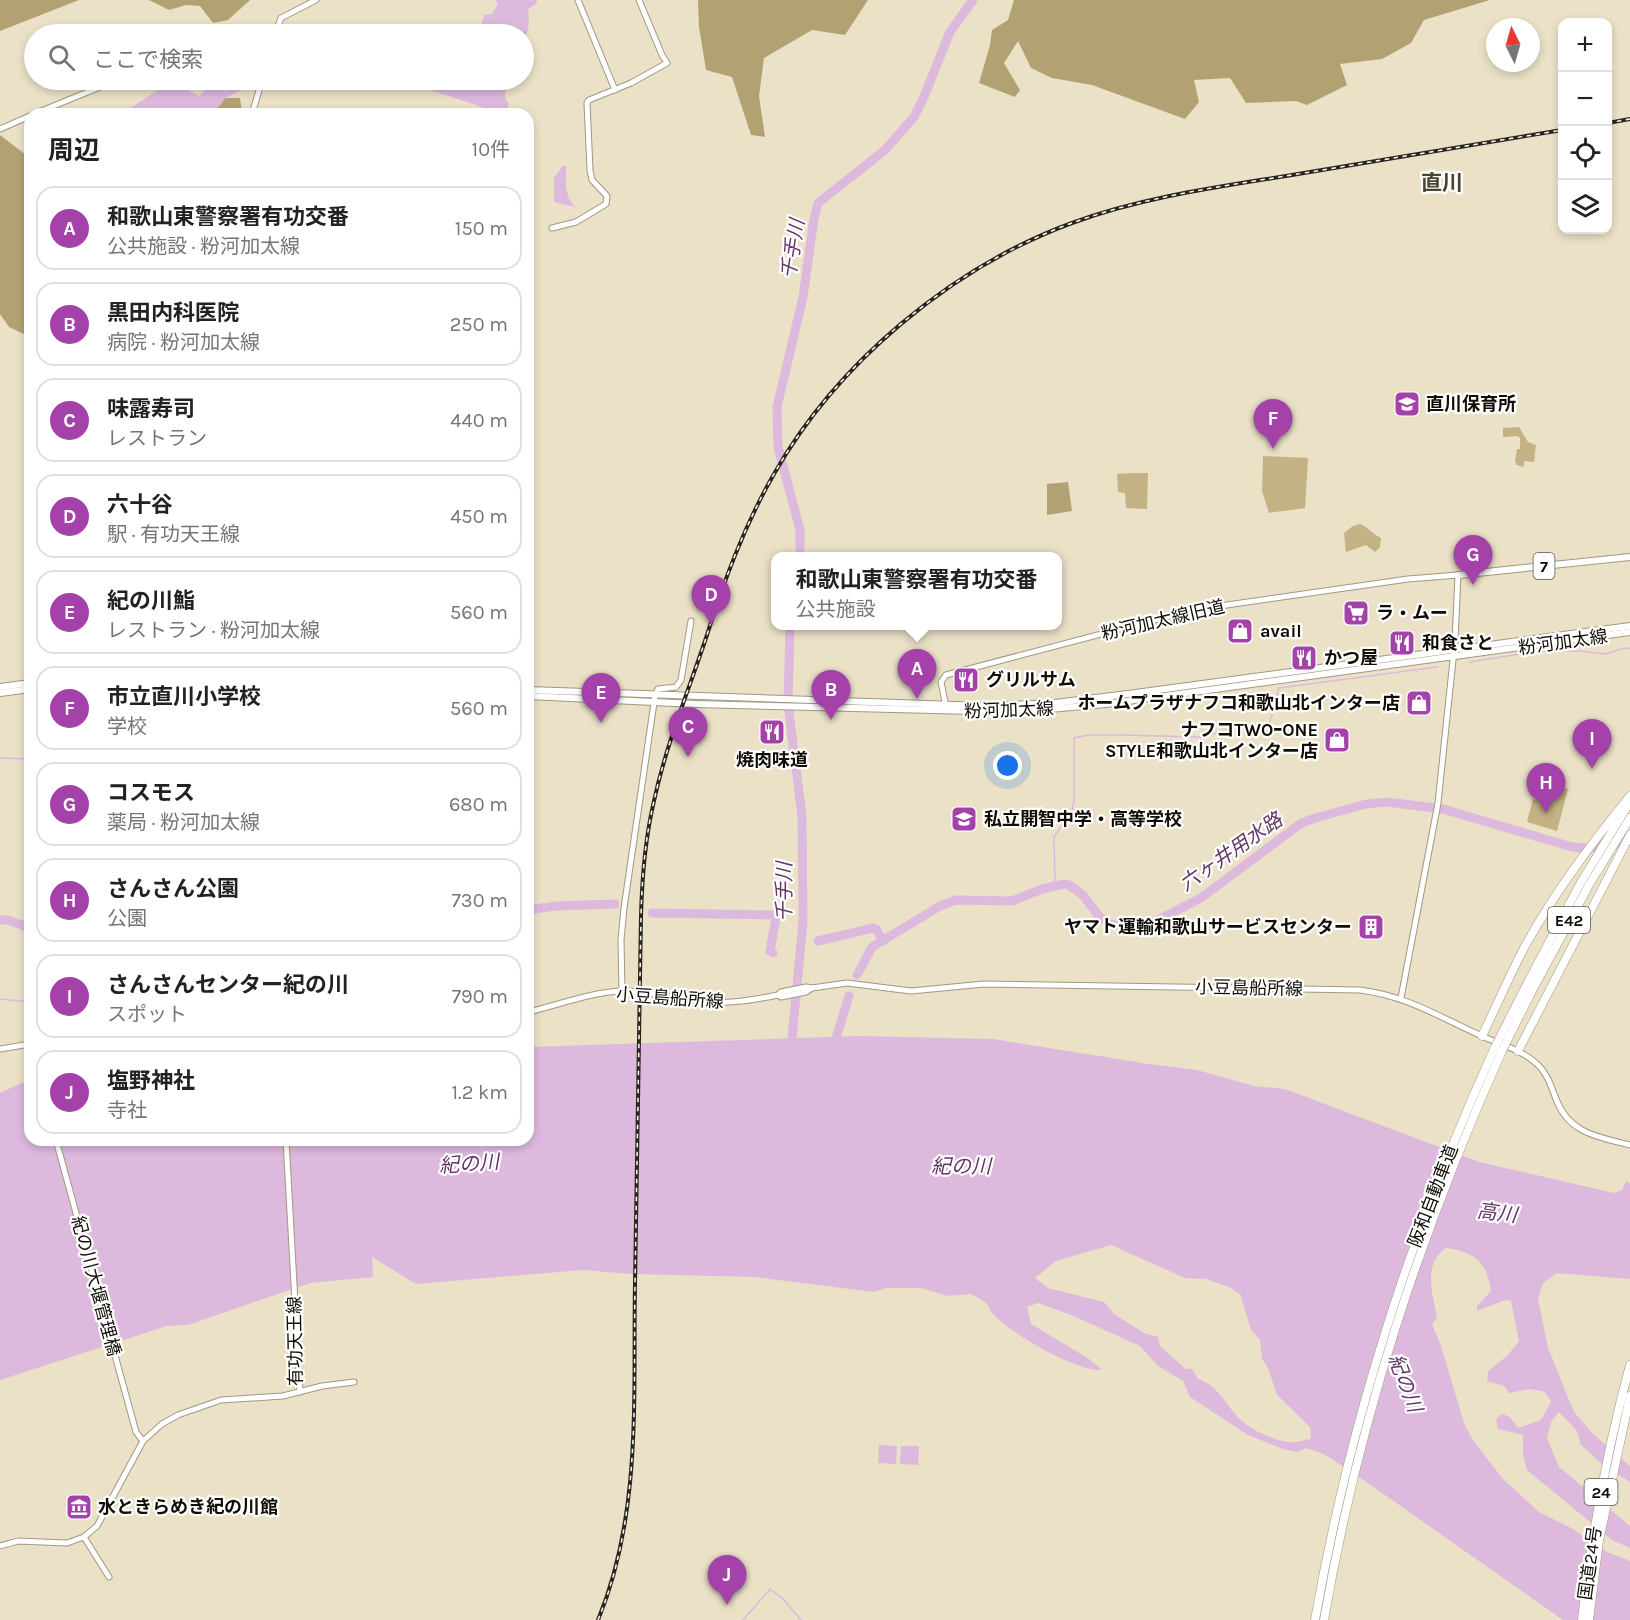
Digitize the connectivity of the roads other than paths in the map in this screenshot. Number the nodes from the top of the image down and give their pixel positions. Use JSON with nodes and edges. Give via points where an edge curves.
{"nodes":[{"id":1,"x":316,"y":0,"type":"edge"},
{"id":2,"x":578,"y":0,"type":"edge"},
{"id":3,"x":639,"y":0,"type":"edge"},
{"id":4,"x":278,"y":24,"type":"edge"},
{"id":5,"x":93,"y":90,"type":"edge"},
{"id":6,"x":259,"y":90,"type":"edge"},
{"id":7,"x":615,"y":90,"type":"junction"},
{"id":8,"x":49,"y":108,"type":"edge"},
{"id":9,"x":254,"y":108,"type":"edge"},
{"id":10,"x":24,"y":119,"type":"edge"},
{"id":11,"x":0,"y":129,"type":"edge"},
{"id":12,"x":552,"y":228,"type":"dead end"},
{"id":13,"x":1630,"y":557,"type":"edge"},
{"id":14,"x":1458,"y":575,"type":"junction"},
{"id":15,"x":691,"y":621,"type":"dead end"},
{"id":16,"x":1630,"y":626,"type":"edge"},
{"id":17,"x":1630,"y":633,"type":"edge"},
{"id":18,"x":1454,"y":653,"type":"junction"},
{"id":19,"x":24,"y":684,"type":"edge"},
{"id":20,"x":0,"y":687,"type":"edge"},
{"id":21,"x":24,"y":690,"type":"edge"},
{"id":22,"x":534,"y":690,"type":"edge"},
{"id":23,"x":0,"y":693,"type":"edge"},
{"id":24,"x":534,"y":696,"type":"edge"},
{"id":25,"x":655,"y":698,"type":"junction"},
{"id":26,"x":947,"y":709,"type":"junction"},
{"id":27,"x":1630,"y":796,"type":"edge"},
{"id":28,"x":1630,"y":802,"type":"edge"},
{"id":29,"x":1630,"y":818,"type":"edge"},
{"id":30,"x":1630,"y":835,"type":"edge"},
{"id":31,"x":1530,"y":986,"type":"junction"},
{"id":32,"x":622,"y":992,"type":"junction"},
{"id":33,"x":1401,"y":998,"type":"junction"},
{"id":34,"x":534,"y":1010,"type":"edge"},
{"id":35,"x":1482,"y":1036,"type":"junction"},
{"id":36,"x":24,"y":1045,"type":"edge"},
{"id":37,"x":0,"y":1049,"type":"edge"},
{"id":38,"x":1518,"y":1051,"type":"junction"},
{"id":39,"x":1488,"y":1073,"type":"junction"},
{"id":40,"x":1630,"y":1145,"type":"edge"},
{"id":41,"x":58,"y":1146,"type":"edge"},
{"id":42,"x":286,"y":1146,"type":"edge"},
{"id":43,"x":1630,"y":1365,"type":"edge"},
{"id":44,"x":354,"y":1382,"type":"dead end"},
{"id":45,"x":300,"y":1392,"type":"junction"},
{"id":46,"x":1630,"y":1396,"type":"edge"},
{"id":47,"x":143,"y":1442,"type":"junction"},
{"id":48,"x":84,"y":1537,"type":"junction"},
{"id":49,"x":0,"y":1546,"type":"edge"},
{"id":50,"x":109,"y":1577,"type":"dead end"},
{"id":51,"x":1315,"y":1620,"type":"edge"},
{"id":52,"x":1324,"y":1620,"type":"edge"},
{"id":53,"x":1582,"y":1620,"type":"edge"},
{"id":54,"x":1589,"y":1620,"type":"edge"}],
"edges":[{"from":1,"to":4,"type":"street","via":[[280,18]]},
{"from":2,"to":7,"type":"street"},
{"from":3,"to":7,"type":"street","via":[[668,63]]},
{"from":5,"to":8,"type":"street"},
{"from":6,"to":9,"type":"street"},
{"from":7,"to":12,"type":"street","via":[[592,97],[587,103],[590,170],[592,180],[607,196],[606,204],[576,222]]},
{"from":10,"to":11,"type":"street"},
{"from":13,"to":14,"type":"main road","number":"7"},
{"from":14,"to":18,"type":"street"},
{"from":14,"to":26,"type":"street","name":"粉河加太線旧道","via":[[1176,613],[946,675],[942,682]]},
{"from":15,"to":25,"type":"street","via":[[681,680],[676,687],[658,689]]},
{"from":16,"to":18,"type":"main road","name":"粉河加太線"},
{"from":17,"to":18,"type":"main road","name":"粉河加太線"},
{"from":18,"to":26,"type":"main road","name":"粉河加太線","via":[[1058,709]]},
{"from":18,"to":33,"type":"street","via":[[1437,812]]},
{"from":19,"to":20,"type":"main road"},
{"from":21,"to":23,"type":"main road"},
{"from":22,"to":25,"type":"main road","name":"粉河加太線"},
{"from":24,"to":25,"type":"main road","name":"粉河加太線"},
{"from":25,"to":26,"type":"main road","name":"粉河加太線"},
{"from":25,"to":32,"type":"street","via":[[624,908]]},
{"from":27,"to":35,"type":"highway","via":[[1584,854],[1524,948]]},
{"from":28,"to":31,"type":"highway","name":"阪和自動車道","number":"E42","via":[[1558,924]]},
{"from":29,"to":31,"type":"highway","name":"阪和自動車道","number":"E42"},
{"from":30,"to":38,"type":"highway"},
{"from":31,"to":39,"type":"highway","name":"阪和自動車道","number":"E42","bridge":true},
{"from":32,"to":33,"type":"street","name":"小豆島船所線","via":[[724,1003],[847,983],[911,991],[984,984],[1360,990]]},
{"from":32,"to":34,"type":"street","name":"小豆島船所線"},
{"from":33,"to":35,"type":"street","name":"小豆島船所線"},
{"from":35,"to":38,"type":"street","name":"小豆島船所線"},
{"from":36,"to":37,"type":"street"},
{"from":38,"to":40,"type":"street","name":"小豆島船所線","via":[[1543,1070],[1559,1107],[1573,1124],[1592,1135]]},
{"from":39,"to":51,"type":"highway","name":"阪和自動車道","number":"E42","via":[[1421,1225],[1380,1345],[1346,1466]]},
{"from":39,"to":52,"type":"highway","name":"阪和自動車道","number":"E42","via":[[1388,1347],[1354,1469]]},
{"from":41,"to":47,"type":"street","name":"紀の川大堰管理橋","via":[[136,1432]]},
{"from":42,"to":45,"type":"street","name":"有功天王線"},
{"from":43,"to":53,"type":"highway","name":"国道24号","number":"24","via":[[1603,1482]]},
{"from":44,"to":45,"type":"street"},
{"from":45,"to":47,"type":"street","name":"有功天王線","via":[[221,1400],[200,1406],[162,1424]]},
{"from":46,"to":54,"type":"highway","name":"国道24号","number":"24","via":[[1599,1541]]},
{"from":47,"to":48,"type":"street","name":"有功天王線","via":[[97,1526]]},
{"from":48,"to":49,"type":"street","via":[[67,1543],[29,1540]]},
{"from":48,"to":50,"type":"street"}]}
